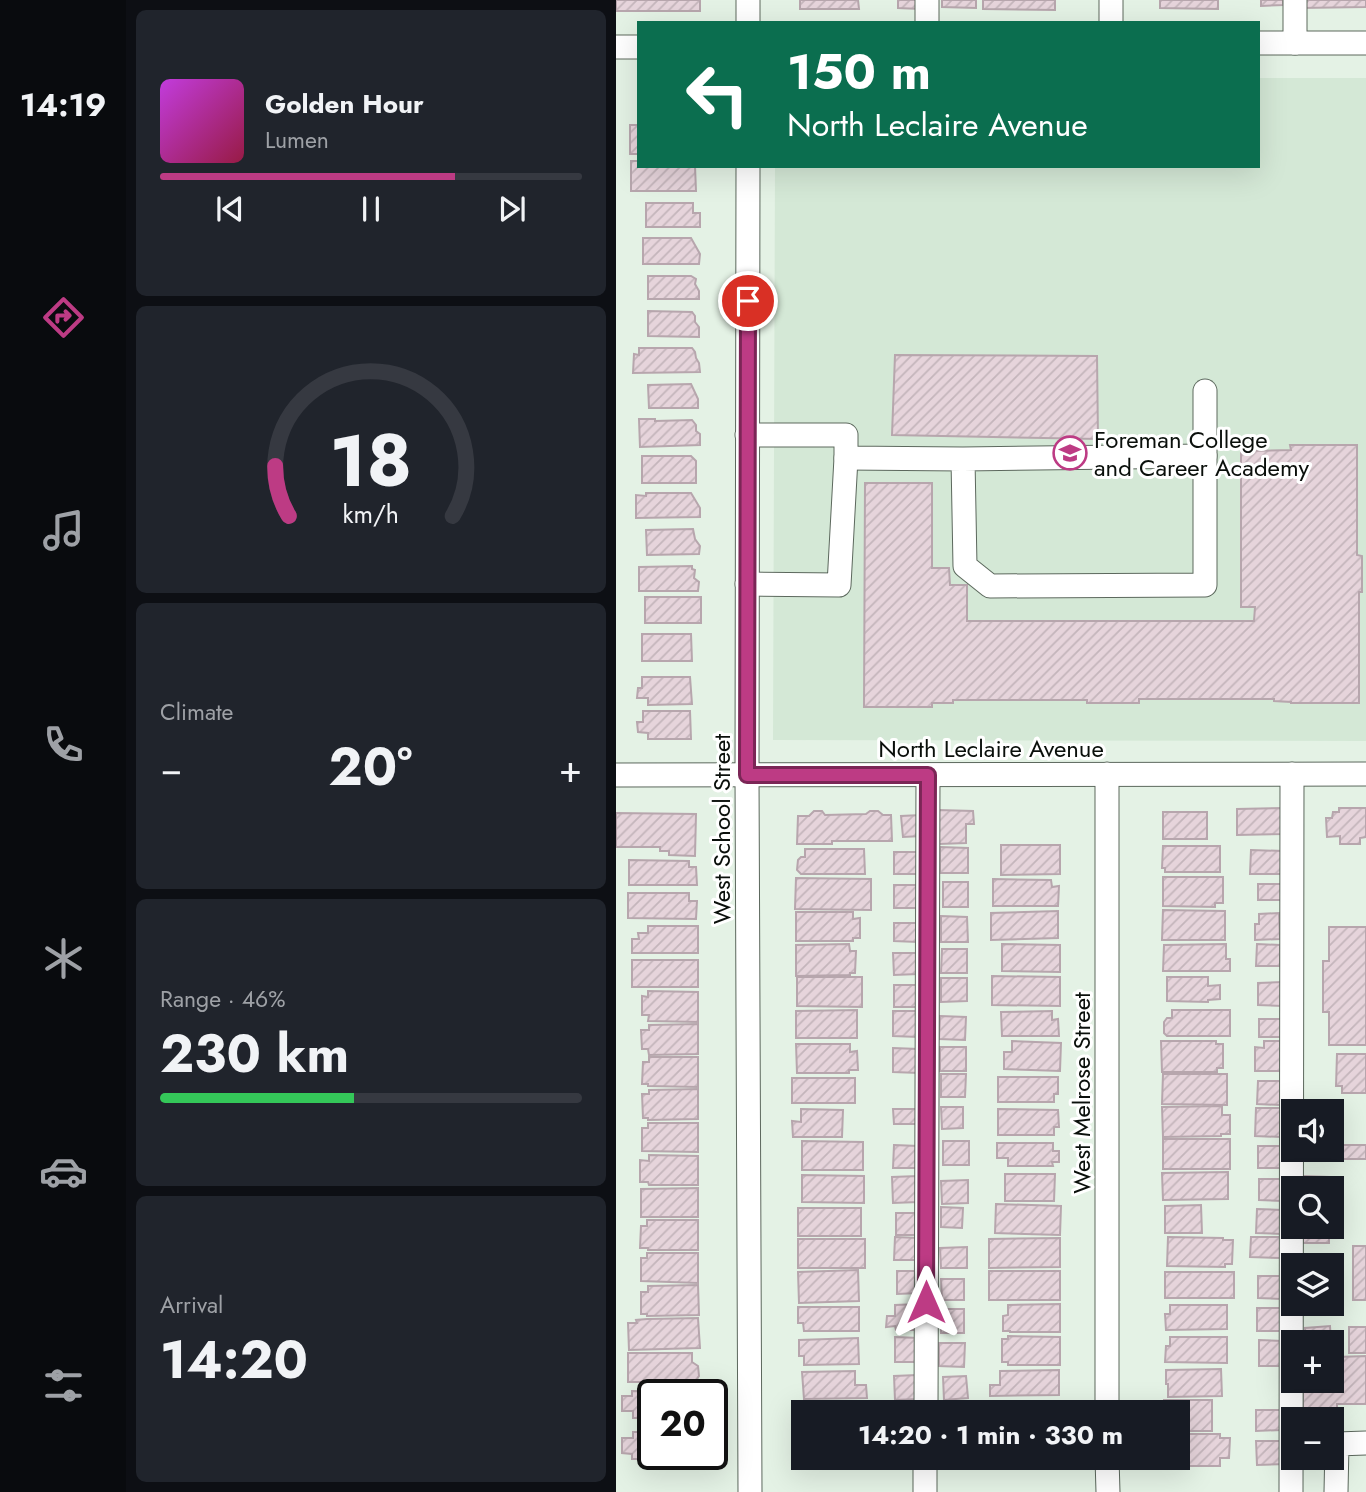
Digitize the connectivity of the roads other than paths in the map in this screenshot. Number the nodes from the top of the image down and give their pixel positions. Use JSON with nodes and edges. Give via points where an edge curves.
{"nodes":[{"id":1,"x":748,"y":0,"type":"edge"},
{"id":2,"x":927,"y":0,"type":"edge"},
{"id":3,"x":1111,"y":0,"type":"edge"},
{"id":4,"x":1295,"y":0,"type":"edge"},
{"id":5,"x":748,"y":21,"type":"edge"},
{"id":6,"x":927,"y":21,"type":"edge"},
{"id":7,"x":1111,"y":21,"type":"edge"},
{"id":8,"x":1260,"y":43,"type":"edge"},
{"id":9,"x":1295,"y":43,"type":"junction"},
{"id":10,"x":1366,"y":43,"type":"edge"},
{"id":11,"x":616,"y":47,"type":"edge"},
{"id":12,"x":637,"y":47,"type":"edge"},
{"id":13,"x":748,"y":168,"type":"edge"},
{"id":14,"x":1205,"y":391,"type":"dead end"},
{"id":15,"x":747,"y":435,"type":"junction"},
{"id":16,"x":1205,"y":456,"type":"junction"},
{"id":17,"x":846,"y":458,"type":"junction"},
{"id":18,"x":963,"y":459,"type":"junction"},
{"id":19,"x":747,"y":584,"type":"junction"},
{"id":20,"x":1107,"y":774,"type":"junction"},
{"id":21,"x":1292,"y":774,"type":"junction"},
{"id":22,"x":1366,"y":774,"type":"edge"},
{"id":23,"x":616,"y":775,"type":"edge"},
{"id":24,"x":747,"y":775,"type":"junction"},
{"id":25,"x":928,"y":775,"type":"junction"},
{"id":26,"x":926,"y":1400,"type":"edge"},
{"id":27,"x":1107,"y":1400,"type":"edge"},
{"id":28,"x":1366,"y":1443,"type":"edge"},
{"id":29,"x":925,"y":1470,"type":"edge"},
{"id":30,"x":1107,"y":1470,"type":"edge"},
{"id":31,"x":750,"y":1492,"type":"edge"},
{"id":32,"x":925,"y":1492,"type":"edge"},
{"id":33,"x":1108,"y":1492,"type":"edge"},
{"id":34,"x":1291,"y":1492,"type":"edge"},
{"id":35,"x":1336,"y":1492,"type":"edge"}],
"edges":[{"from":1,"to":5,"type":"street"},
{"from":2,"to":6,"type":"street"},
{"from":3,"to":7,"type":"street"},
{"from":4,"to":9,"type":"street"},
{"from":8,"to":9,"type":"street"},
{"from":9,"to":10,"type":"street"},
{"from":11,"to":12,"type":"street"},
{"from":13,"to":15,"type":"street","name":"West School Street"},
{"from":14,"to":16,"type":"street"},
{"from":15,"to":17,"type":"street","via":[[846,435]]},
{"from":15,"to":19,"type":"street","name":"West School Street"},
{"from":16,"to":18,"type":"street"},
{"from":16,"to":18,"type":"street","via":[[1205,585],[990,586],[965,566]]},
{"from":17,"to":18,"type":"street"},
{"from":17,"to":19,"type":"street","via":[[839,585]]},
{"from":19,"to":24,"type":"street","name":"West School Street"},
{"from":20,"to":21,"type":"street","name":"North Leclaire Avenue"},
{"from":20,"to":25,"type":"street","name":"North Leclaire Avenue"},
{"from":20,"to":27,"type":"street","name":"West Melrose Street"},
{"from":21,"to":22,"type":"street","name":"North Leclaire Avenue"},
{"from":21,"to":34,"type":"street"},
{"from":23,"to":24,"type":"street","name":"North Leclaire Avenue"},
{"from":24,"to":25,"type":"street","name":"North Leclaire Avenue"},
{"from":24,"to":31,"type":"street","name":"West School Street"},
{"from":25,"to":26,"type":"street"},
{"from":28,"to":35,"type":"street","via":[[1337,1444]]},
{"from":29,"to":32,"type":"street"},
{"from":30,"to":33,"type":"street"}]}
